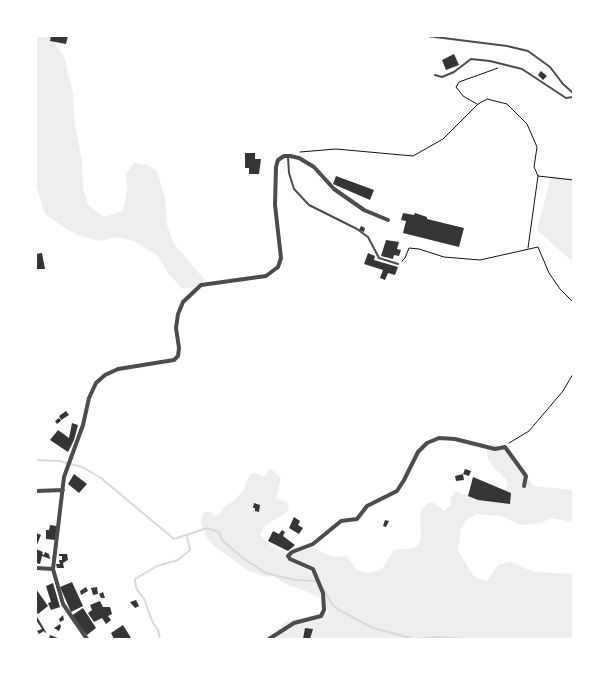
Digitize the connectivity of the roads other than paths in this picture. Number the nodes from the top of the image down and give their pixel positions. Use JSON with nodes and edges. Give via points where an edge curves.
{"nodes":[{"id":1,"x":427,"y":36,"type":"edge"},
{"id":2,"x":435,"y":75,"type":"dead end"},
{"id":3,"x":573,"y":93,"type":"edge"},
{"id":4,"x":573,"y":97,"type":"edge"},
{"id":5,"x":289,"y":156,"type":"junction"},
{"id":6,"x":388,"y":220,"type":"dead end"},
{"id":7,"x":398,"y":264,"type":"road end"},
{"id":8,"x":524,"y":486,"type":"dead end"},
{"id":9,"x":63,"y":490,"type":"junction"},
{"id":10,"x":36,"y":491,"type":"edge"},
{"id":11,"x":36,"y":568,"type":"edge"},
{"id":12,"x":53,"y":569,"type":"junction"},
{"id":13,"x":87,"y":639,"type":"edge"},
{"id":14,"x":269,"y":639,"type":"edge"}],
"edges":[{"from":1,"to":3,"type":"lane","via":[[528,51],[550,67]]},
{"from":2,"to":4,"type":"lane","via":[[442,76],[454,72],[471,59],[522,70],[566,98]]},
{"from":5,"to":6,"type":"street","via":[[314,167],[334,189],[364,210]]},
{"from":5,"to":7,"type":"lane","via":[[289,173],[294,189],[309,205],[357,229],[368,237],[379,258]]},
{"from":5,"to":9,"type":"street","via":[[278,160],[276,167],[275,205],[281,258],[278,268],[266,276],[201,285],[182,302],[176,328],[178,356],[174,360],[118,369],[96,383],[64,477]]},
{"from":8,"to":14,"type":"street","via":[[526,476],[505,447],[495,449],[455,439],[439,438],[428,443],[418,452],[397,491],[368,506],[357,519],[340,521],[313,544],[288,556],[313,569],[323,592],[324,610],[321,616],[294,623]]},
{"from":9,"to":10,"type":"street"},
{"from":9,"to":12,"type":"street"},
{"from":11,"to":12,"type":"street"},
{"from":12,"to":13,"type":"street","via":[[63,604]]}]}
